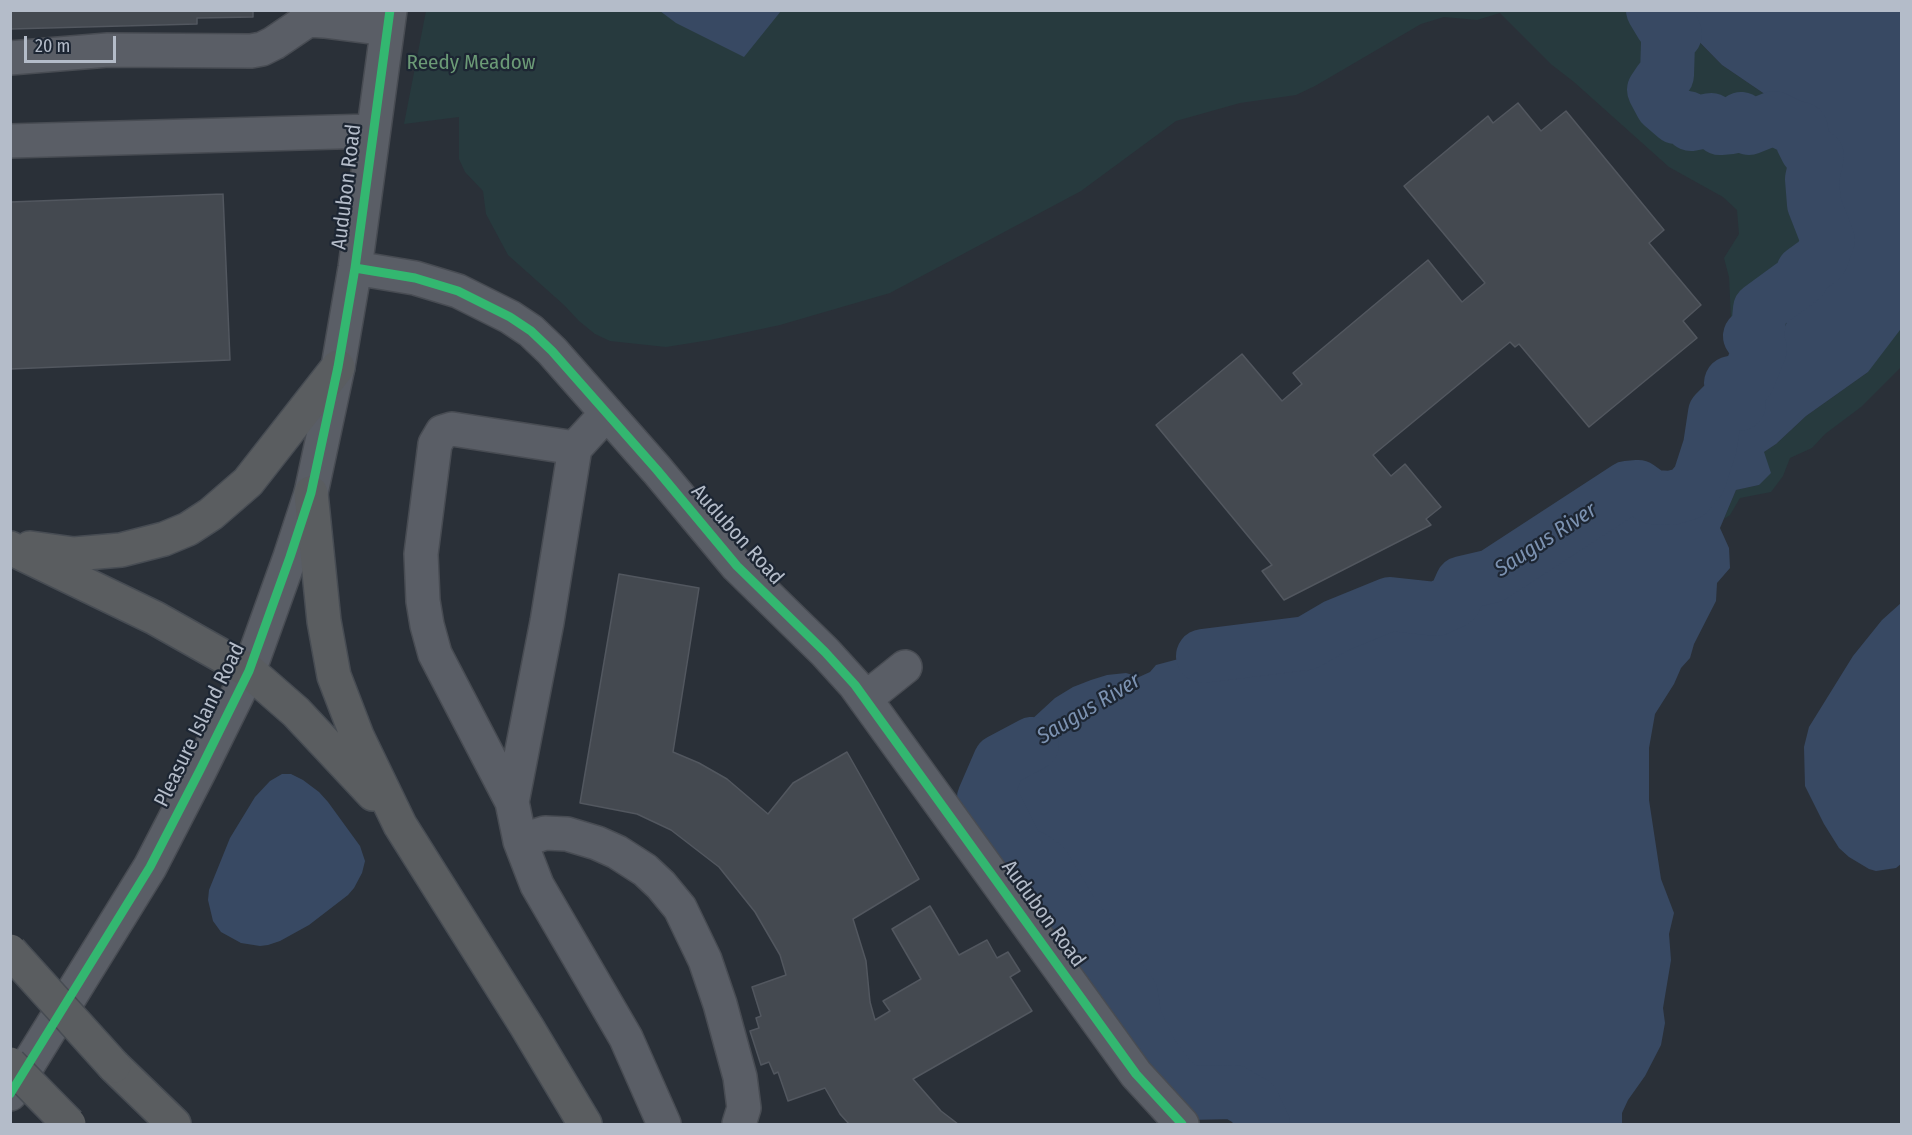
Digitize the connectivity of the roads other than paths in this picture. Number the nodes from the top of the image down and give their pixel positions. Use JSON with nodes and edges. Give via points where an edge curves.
{"nodes":[{"id":1,"x":308,"y":15,"type":"edge"},
{"id":2,"x":388,"y":20,"type":"edge"},
{"id":3,"x":10,"y":58,"type":"edge"},
{"id":4,"x":372,"y":131,"type":"junction"},
{"id":5,"x":10,"y":141,"type":"edge"},
{"id":6,"x":355,"y":268,"type":"junction"},
{"id":7,"x":338,"y":367,"type":"junction"},
{"id":8,"x":607,"y":413,"type":"junction"},
{"id":9,"x":575,"y":448,"type":"junction"},
{"id":10,"x":311,"y":493,"type":"junction"},
{"id":11,"x":10,"y":543,"type":"edge"},
{"id":12,"x":10,"y":548,"type":"edge"},
{"id":13,"x":905,"y":667,"type":"dead end"},
{"id":14,"x":249,"y":671,"type":"junction"},
{"id":15,"x":865,"y":699,"type":"junction"},
{"id":16,"x":512,"y":802,"type":"junction"},
{"id":17,"x":400,"y":825,"type":"junction"},
{"id":18,"x":520,"y":841,"type":"junction"},
{"id":19,"x":10,"y":951,"type":"edge"},
{"id":20,"x":10,"y":1064,"type":"edge"},
{"id":21,"x":10,"y":1094,"type":"edge"},
{"id":22,"x":69,"y":1125,"type":"edge"},
{"id":23,"x":174,"y":1125,"type":"edge"},
{"id":24,"x":585,"y":1125,"type":"edge"},
{"id":25,"x":664,"y":1125,"type":"edge"},
{"id":26,"x":739,"y":1125,"type":"edge"},
{"id":27,"x":1182,"y":1125,"type":"edge"}],
"edges":[{"from":1,"to":2,"type":"street"},
{"from":1,"to":3,"type":"street","via":[[274,44],[251,51],[108,50]]},
{"from":2,"to":4,"type":"street","name":"Audubon Road"},
{"from":4,"to":5,"type":"street"},
{"from":4,"to":6,"type":"street","name":"Audubon Road"},
{"from":6,"to":7,"type":"street","name":"Pleasure Island Road"},
{"from":6,"to":8,"type":"street","name":"Audubon Road","via":[[435,283],[482,301],[510,317],[552,351]]},
{"from":7,"to":10,"type":"street","name":"Pleasure Island Road"},
{"from":7,"to":11,"type":"highway","via":[[248,482],[188,528],[143,546],[97,553],[49,552]]},
{"from":8,"to":9,"type":"street"},
{"from":8,"to":15,"type":"street","name":"Audubon Road","via":[[737,566],[825,652]]},
{"from":9,"to":16,"type":"street","via":[[548,622]]},
{"from":9,"to":16,"type":"street","via":[[452,429],[442,432],[435,444],[421,554],[427,626],[435,654]]},
{"from":10,"to":14,"type":"street","name":"Pleasure Island Road"},
{"from":10,"to":17,"type":"highway","via":[[324,621],[334,676],[357,736]]},
{"from":12,"to":14,"type":"highway","via":[[155,618]]},
{"from":13,"to":15,"type":"street"},
{"from":14,"to":17,"type":"highway","via":[[296,712]]},
{"from":14,"to":21,"type":"street","name":"Pleasure Island Road","via":[[150,867]]},
{"from":15,"to":27,"type":"street","name":"Audubon Road","via":[[1136,1074]]},
{"from":16,"to":18,"type":"street"},
{"from":17,"to":24,"type":"highway"},
{"from":18,"to":25,"type":"street","via":[[537,885],[626,1038]]},
{"from":18,"to":26,"type":"street","via":[[556,833],[597,843],[645,870],[680,908],[705,960],[740,1077],[744,1108]]},
{"from":19,"to":23,"type":"highway","bridge":true,"via":[[114,1066]]},
{"from":20,"to":22,"type":"highway","bridge":true}]}
